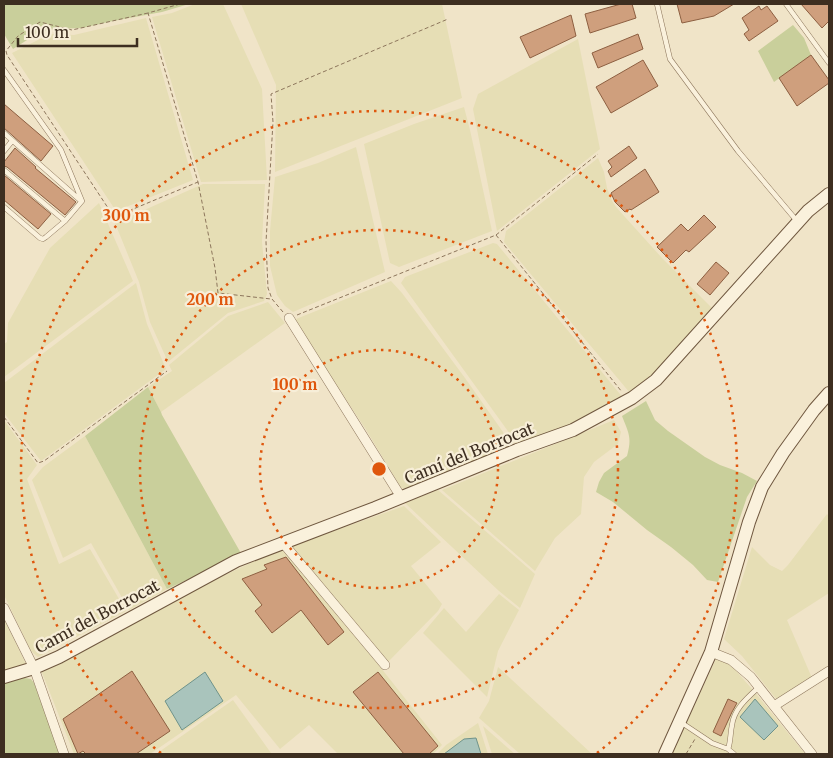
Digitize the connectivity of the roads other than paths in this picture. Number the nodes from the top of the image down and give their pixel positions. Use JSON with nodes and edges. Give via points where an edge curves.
{"nodes":[{"id":1,"x":657,"y":4,"type":"edge"},
{"id":2,"x":786,"y":4,"type":"edge"},
{"id":3,"x":829,"y":63,"type":"edge"},
{"id":4,"x":4,"y":70,"type":"edge"},
{"id":5,"x":4,"y":133,"type":"edge"},
{"id":6,"x":12,"y":140,"type":"junction"},
{"id":7,"x":4,"y":151,"type":"edge"},
{"id":8,"x":4,"y":170,"type":"edge"},
{"id":9,"x":829,"y":194,"type":"edge"},
{"id":10,"x":82,"y":201,"type":"junction"},
{"id":11,"x":4,"y":207,"type":"edge"},
{"id":12,"x":65,"y":220,"type":"junction"},
{"id":13,"x":798,"y":222,"type":"junction"},
{"id":14,"x":289,"y":318,"type":"road end"},
{"id":15,"x":829,"y":393,"type":"edge"},
{"id":16,"x":401,"y":497,"type":"junction"},
{"id":17,"x":283,"y":543,"type":"junction"},
{"id":18,"x":4,"y":608,"type":"edge"},
{"id":19,"x":711,"y":652,"type":"junction"},
{"id":20,"x":385,"y":666,"type":"dead end"},
{"id":21,"x":34,"y":668,"type":"junction"},
{"id":22,"x":829,"y":671,"type":"edge"},
{"id":23,"x":4,"y":677,"type":"edge"},
{"id":24,"x":759,"y":687,"type":"junction"},
{"id":25,"x":774,"y":706,"type":"junction"},
{"id":26,"x":680,"y":722,"type":"junction"},
{"id":27,"x":728,"y":749,"type":"junction"},
{"id":28,"x":64,"y":754,"type":"edge"},
{"id":29,"x":665,"y":754,"type":"edge"},
{"id":30,"x":734,"y":754,"type":"edge"},
{"id":31,"x":812,"y":754,"type":"edge"}],
"edges":[{"from":1,"to":13,"type":"lane","via":[[670,59],[738,151]]},
{"from":2,"to":3,"type":"lane"},
{"from":4,"to":10,"type":"lane","via":[[61,150]]},
{"from":5,"to":6,"type":"lane"},
{"from":6,"to":7,"type":"lane"},
{"from":6,"to":10,"type":"lane"},
{"from":8,"to":12,"type":"lane"},
{"from":9,"to":13,"type":"street","name":"Camí del Borrocat"},
{"from":10,"to":12,"type":"lane"},
{"from":11,"to":12,"type":"lane","via":[[43,239]]},
{"from":13,"to":16,"type":"street","name":"Camí del Borrocat","via":[[656,380],[629,400],[573,430]]},
{"from":14,"to":16,"type":"street"},
{"from":15,"to":19,"type":"street","via":[[783,453],[762,487]]},
{"from":16,"to":17,"type":"street","name":"Camí del Borrocat"},
{"from":17,"to":20,"type":"street"},
{"from":17,"to":21,"type":"street","name":"Camí del Borrocat","via":[[236,561]]},
{"from":18,"to":21,"type":"street"},
{"from":19,"to":24,"type":"street","via":[[732,660]]},
{"from":19,"to":26,"type":"street"},
{"from":21,"to":23,"type":"street","name":"Camí del Borrocat"},
{"from":21,"to":28,"type":"street"},
{"from":22,"to":25,"type":"street"},
{"from":24,"to":25,"type":"street"},
{"from":24,"to":27,"type":"lane","via":[[735,713]]},
{"from":25,"to":31,"type":"street"},
{"from":26,"to":27,"type":"lane","via":[[712,743]]},
{"from":26,"to":29,"type":"street"},
{"from":27,"to":30,"type":"lane"}]}
